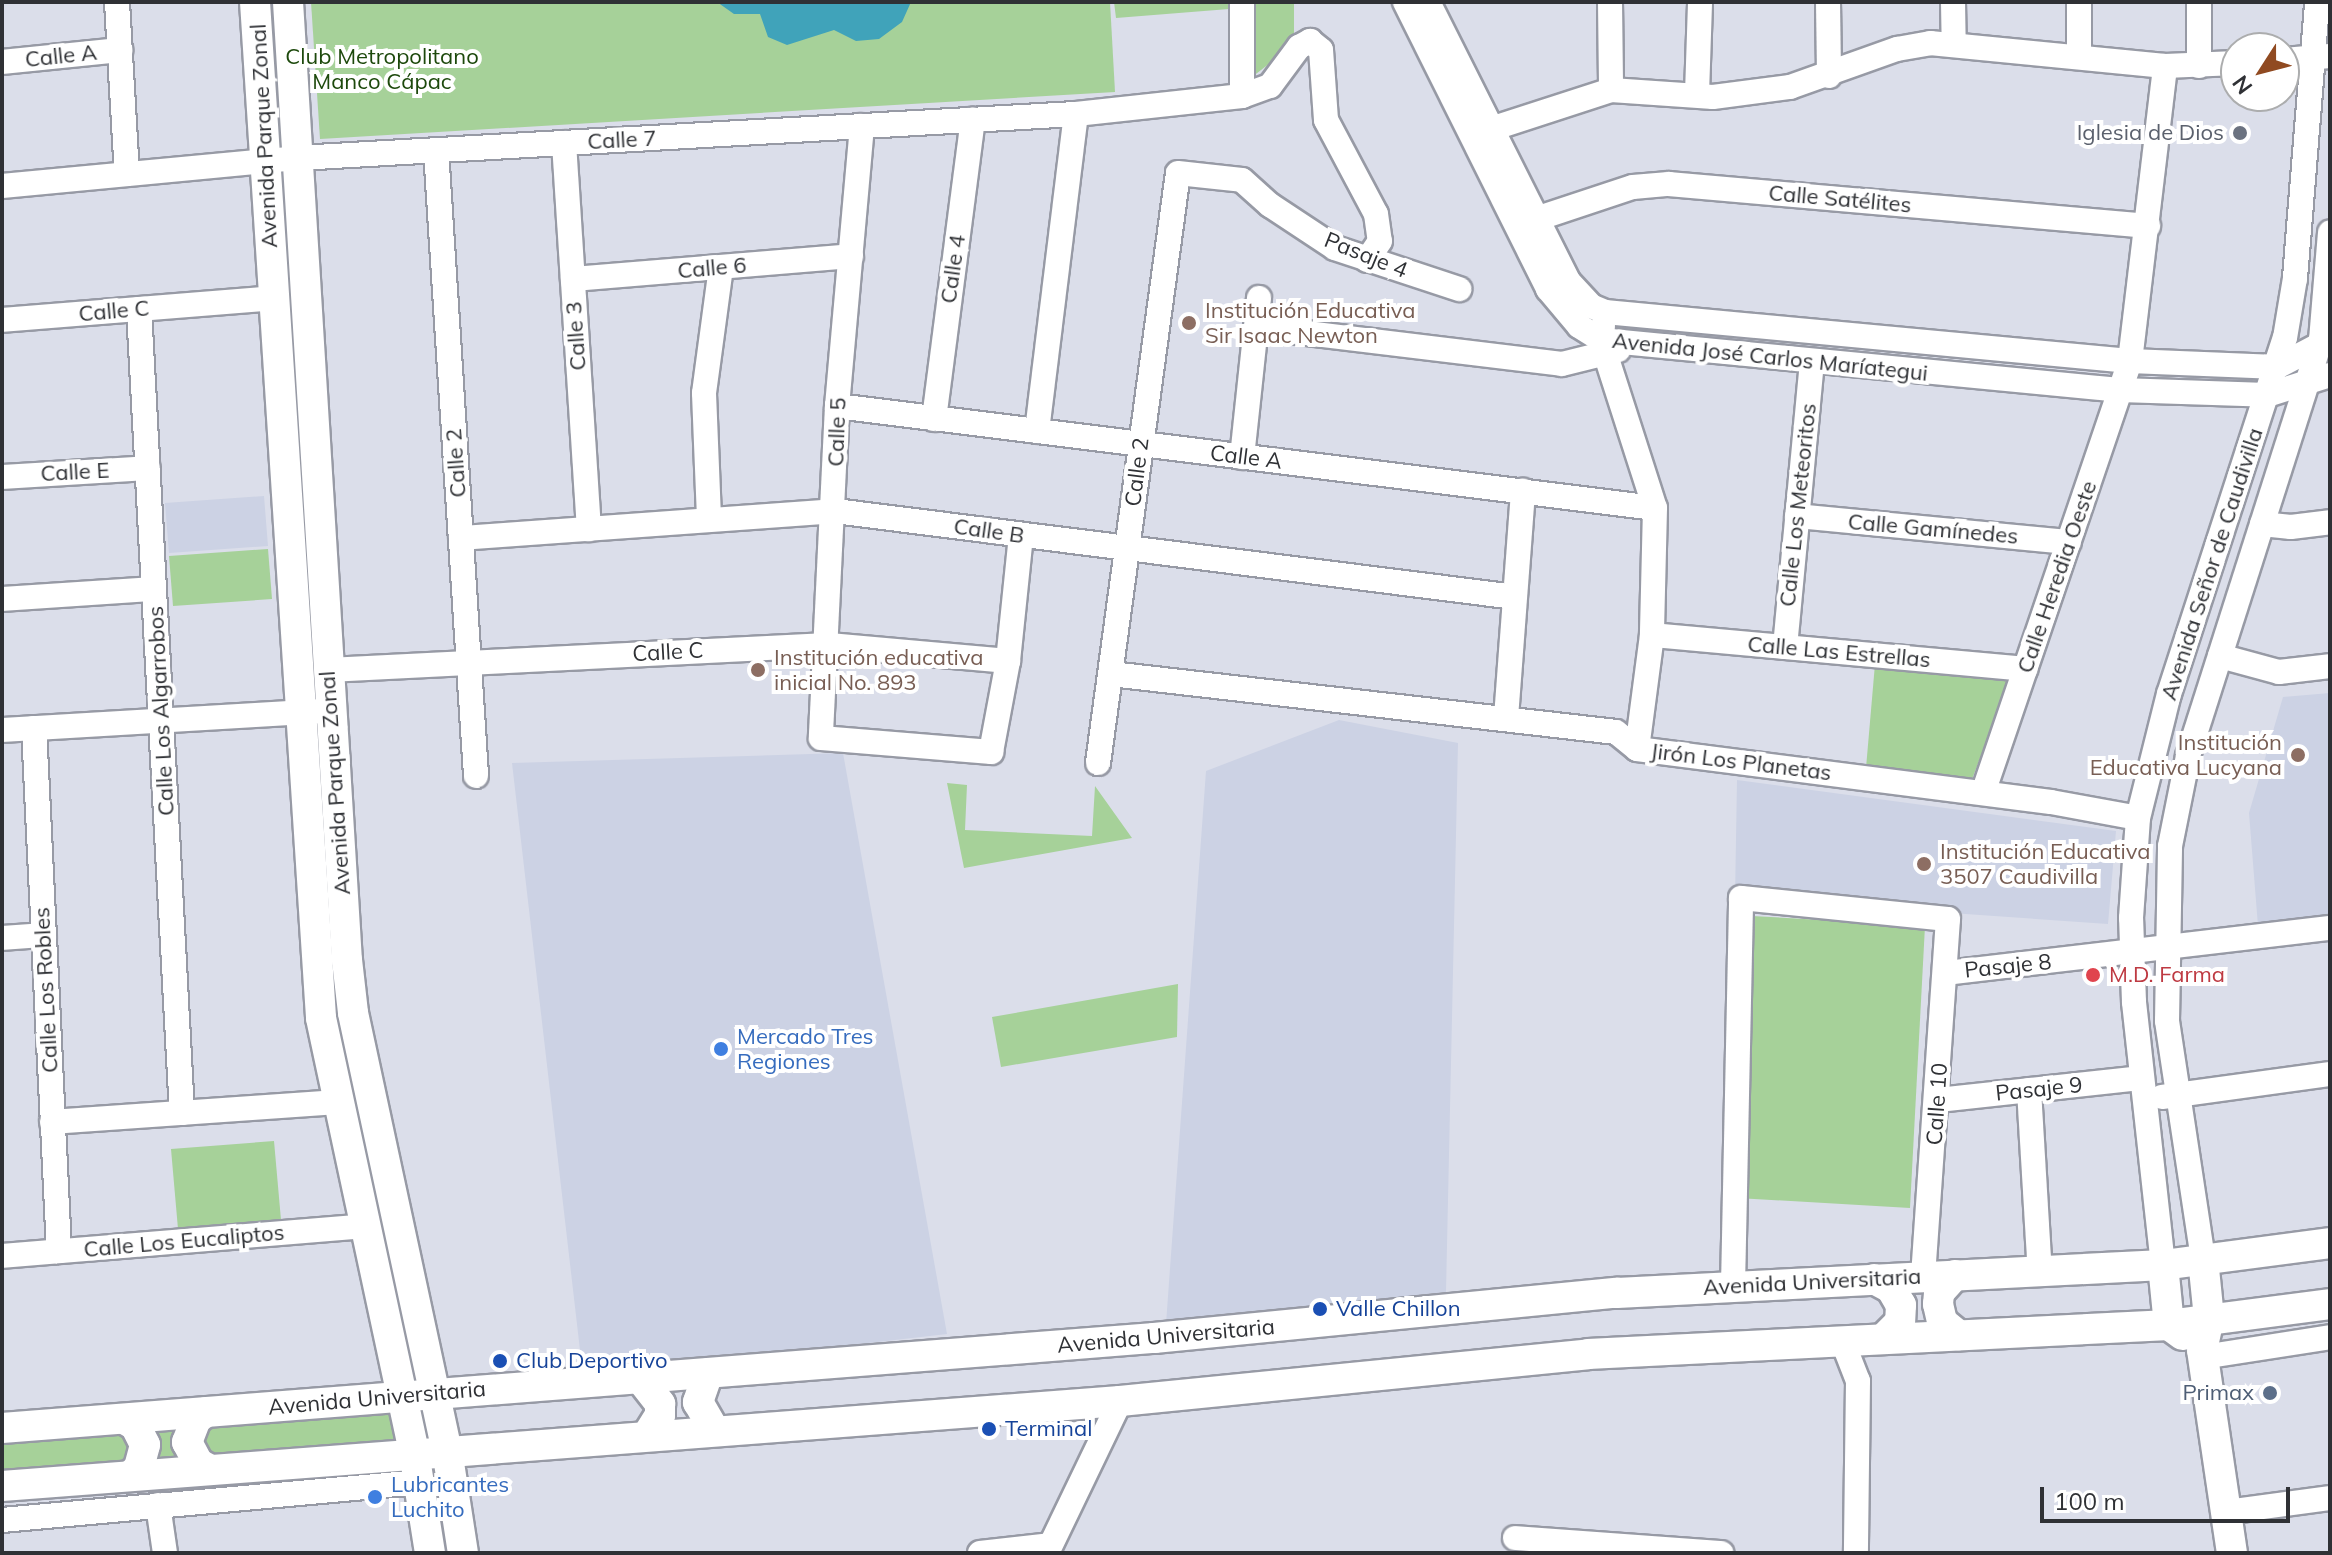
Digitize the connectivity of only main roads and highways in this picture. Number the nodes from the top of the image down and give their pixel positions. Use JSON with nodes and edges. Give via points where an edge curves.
{"nodes":[{"id":1,"x":255,"y":2,"type":"edge"},
{"id":2,"x":288,"y":2,"type":"edge"},
{"id":3,"x":2330,"y":1243,"type":"edge"},
{"id":4,"x":2203,"y":1259,"type":"junction"},
{"id":5,"x":2163,"y":1265,"type":"junction"},
{"id":6,"x":1955,"y":1275,"type":"junction"},
{"id":7,"x":1874,"y":1279,"type":"junction"},
{"id":8,"x":2330,"y":1304,"type":"edge"},
{"id":9,"x":2209,"y":1318,"type":"junction"},
{"id":10,"x":2169,"y":1325,"type":"junction"},
{"id":11,"x":1958,"y":1335,"type":"junction"},
{"id":12,"x":1884,"y":1338,"type":"junction"},
{"id":13,"x":2202,"y":1353,"type":"junction"},
{"id":14,"x":708,"y":1373,"type":"junction"},
{"id":15,"x":640,"y":1378,"type":"junction"},
{"id":16,"x":435,"y":1393,"type":"junction"},
{"id":17,"x":402,"y":1395,"type":"junction"},
{"id":18,"x":206,"y":1412,"type":"junction"},
{"id":19,"x":124,"y":1419,"type":"junction"},
{"id":20,"x":9,"y":1426,"type":"edge"},
{"id":21,"x":713,"y":1428,"type":"junction"},
{"id":22,"x":648,"y":1434,"type":"junction"},
{"id":23,"x":447,"y":1450,"type":"junction"},
{"id":24,"x":416,"y":1467,"type":"junction"},
{"id":25,"x":209,"y":1469,"type":"junction"},
{"id":26,"x":131,"y":1475,"type":"junction"},
{"id":27,"x":2,"y":1486,"type":"edge"},
{"id":28,"x":430,"y":1553,"type":"edge"},
{"id":29,"x":463,"y":1553,"type":"edge"},
{"id":30,"x":2232,"y":1553,"type":"edge"}],
"edges":[{"from":1,"to":17,"type":"main road","name":"Avenida Parque Zonal","via":[[321,1018]]},
{"from":2,"to":16,"type":"main road","name":"Avenida Parque Zonal","via":[[353,1013]]},
{"from":3,"to":4,"type":"main road","name":"Avenida Universitaria"},
{"from":4,"to":5,"type":"main road","name":"Avenida Universitaria"},
{"from":4,"to":9,"type":"main road","name":"Avenida Señor de Caudivilla"},
{"from":5,"to":6,"type":"main road","name":"Avenida Universitaria"},
{"from":5,"to":10,"type":"main road","name":"Avenida Señor de Caudivilla"},
{"from":6,"to":7,"type":"main road","name":"Avenida Universitaria"},
{"from":6,"to":11,"type":"main road","via":[[1939,1293],[1938,1304],[1942,1322]]},
{"from":7,"to":12,"type":"main road","via":[[1891,1288],[1901,1305],[1900,1322]]},
{"from":7,"to":14,"type":"main road","name":"Avenida Universitaria","via":[[1733,1286]]},
{"from":8,"to":9,"type":"main road"},
{"from":9,"to":10,"type":"main road"},
{"from":9,"to":13,"type":"main road","name":"Avenida Señor de Caudivilla"},
{"from":10,"to":11,"type":"main road"},
{"from":10,"to":13,"type":"main road"},
{"from":11,"to":12,"type":"main road"},
{"from":12,"to":21,"type":"main road","via":[[1588,1354],[1120,1401]]},
{"from":13,"to":30,"type":"main road","name":"Avenida Señor de Caudivilla"},
{"from":14,"to":15,"type":"main road","name":"Avenida Universitaria"},
{"from":14,"to":21,"type":"main road","via":[[698,1402]]},
{"from":15,"to":16,"type":"main road","name":"Avenida Universitaria"},
{"from":15,"to":22,"type":"main road","via":[[660,1404],[660,1415]]},
{"from":16,"to":17,"type":"main road","name":"Avenida Universitaria"},
{"from":16,"to":23,"type":"main road","name":"Avenida Parque Zonal"},
{"from":17,"to":18,"type":"main road","name":"Avenida Universitaria"},
{"from":17,"to":24,"type":"main road","name":"Avenida Parque Zonal"},
{"from":18,"to":19,"type":"main road","name":"Avenida Universitaria"},
{"from":18,"to":25,"type":"main road","via":[[189,1429],[187,1442],[198,1463]]},
{"from":19,"to":20,"type":"main road","name":"Avenida Universitaria"},
{"from":19,"to":26,"type":"main road","via":[[135,1425],[145,1445],[145,1457]]},
{"from":21,"to":22,"type":"main road"},
{"from":22,"to":23,"type":"main road"},
{"from":23,"to":24,"type":"main road"},
{"from":23,"to":29,"type":"main road","name":"Avenida Parque Zonal"},
{"from":24,"to":25,"type":"main road"},
{"from":24,"to":28,"type":"main road","name":"Avenida Parque Zonal"},
{"from":25,"to":26,"type":"main road"},
{"from":26,"to":27,"type":"main road"}]}
